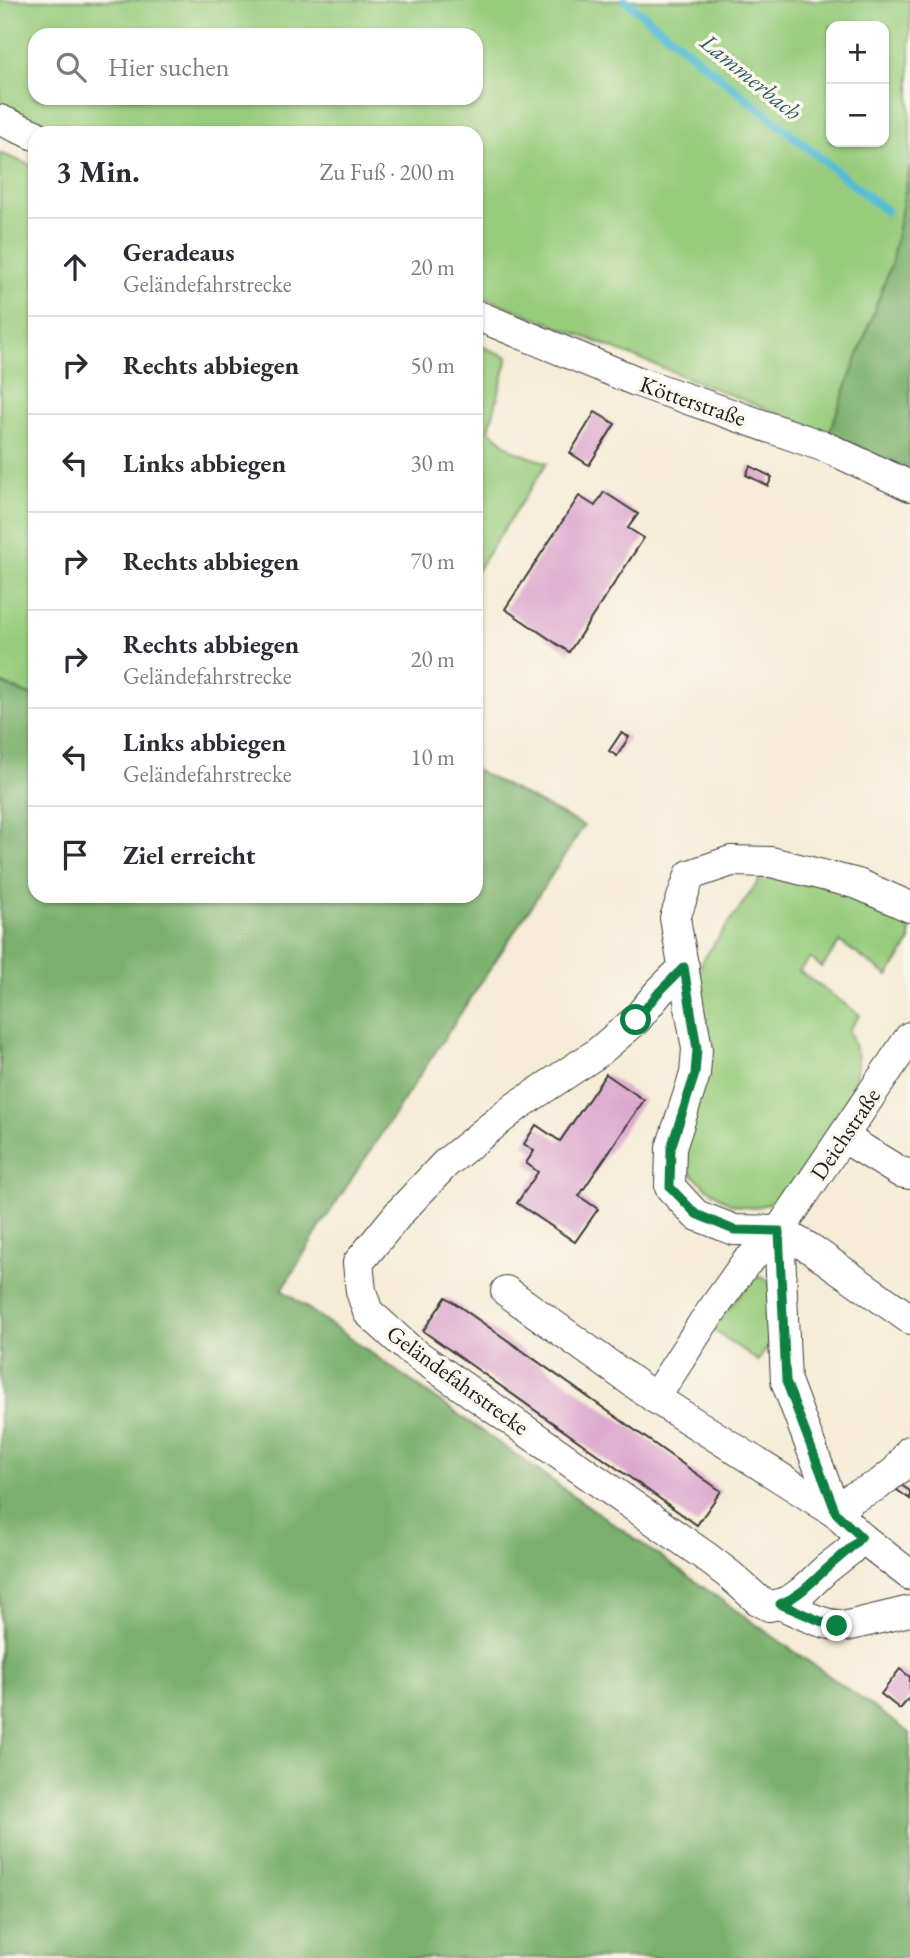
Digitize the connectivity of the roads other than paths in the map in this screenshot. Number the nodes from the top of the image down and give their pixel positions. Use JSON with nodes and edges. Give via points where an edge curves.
{"nodes":[{"id":1,"x":0,"y":120,"type":"edge"},
{"id":2,"x":28,"y":132,"type":"edge"},
{"id":3,"x":483,"y":319,"type":"edge"},
{"id":4,"x":910,"y":486,"type":"edge"},
{"id":5,"x":910,"y":907,"type":"edge"},
{"id":6,"x":684,"y":967,"type":"junction"},
{"id":7,"x":910,"y":1037,"type":"edge"},
{"id":8,"x":843,"y":1137,"type":"junction"},
{"id":9,"x":910,"y":1174,"type":"edge"},
{"id":10,"x":779,"y":1231,"type":"junction"},
{"id":11,"x":506,"y":1291,"type":"dead end"},
{"id":12,"x":910,"y":1320,"type":"edge"},
{"id":13,"x":655,"y":1398,"type":"junction"},
{"id":14,"x":910,"y":1451,"type":"edge"},
{"id":15,"x":836,"y":1513,"type":"junction"},
{"id":16,"x":861,"y":1537,"type":"junction"},
{"id":17,"x":910,"y":1575,"type":"edge"},
{"id":18,"x":780,"y":1604,"type":"junction"},
{"id":19,"x":910,"y":1611,"type":"edge"}],
"edges":[{"from":1,"to":2,"type":"street"},
{"from":3,"to":4,"type":"street","name":"Kötterstraße","via":[[636,381],[828,448]]},
{"from":5,"to":6,"type":"street","via":[[858,884],[807,870],[771,862],[731,861],[690,875],[675,918]]},
{"from":6,"to":10,"type":"street","via":[[697,1049],[695,1074],[671,1148],[670,1187],[696,1214],[734,1230]]},
{"from":6,"to":18,"type":"street","name":"Geländefahrstrecke","via":[[607,1045],[517,1106],[445,1164],[358,1263],[361,1291],[368,1312],[410,1349],[705,1556],[758,1600],[769,1606]]},
{"from":7,"to":8,"type":"street","name":"Deichstraße"},
{"from":8,"to":9,"type":"street"},
{"from":8,"to":10,"type":"street","name":"Deichstraße"},
{"from":10,"to":12,"type":"street"},
{"from":10,"to":13,"type":"street","name":"Deichstraße","via":[[745,1264]]},
{"from":10,"to":15,"type":"street","via":[[786,1381]]},
{"from":11,"to":13,"type":"street"},
{"from":13,"to":15,"type":"street"},
{"from":14,"to":15,"type":"street","via":[[897,1470]]},
{"from":15,"to":16,"type":"street"},
{"from":16,"to":17,"type":"street"},
{"from":16,"to":18,"type":"street","via":[[803,1591]]},
{"from":18,"to":19,"type":"street","name":"Geländefahrstrecke","via":[[837,1626]]}]}
